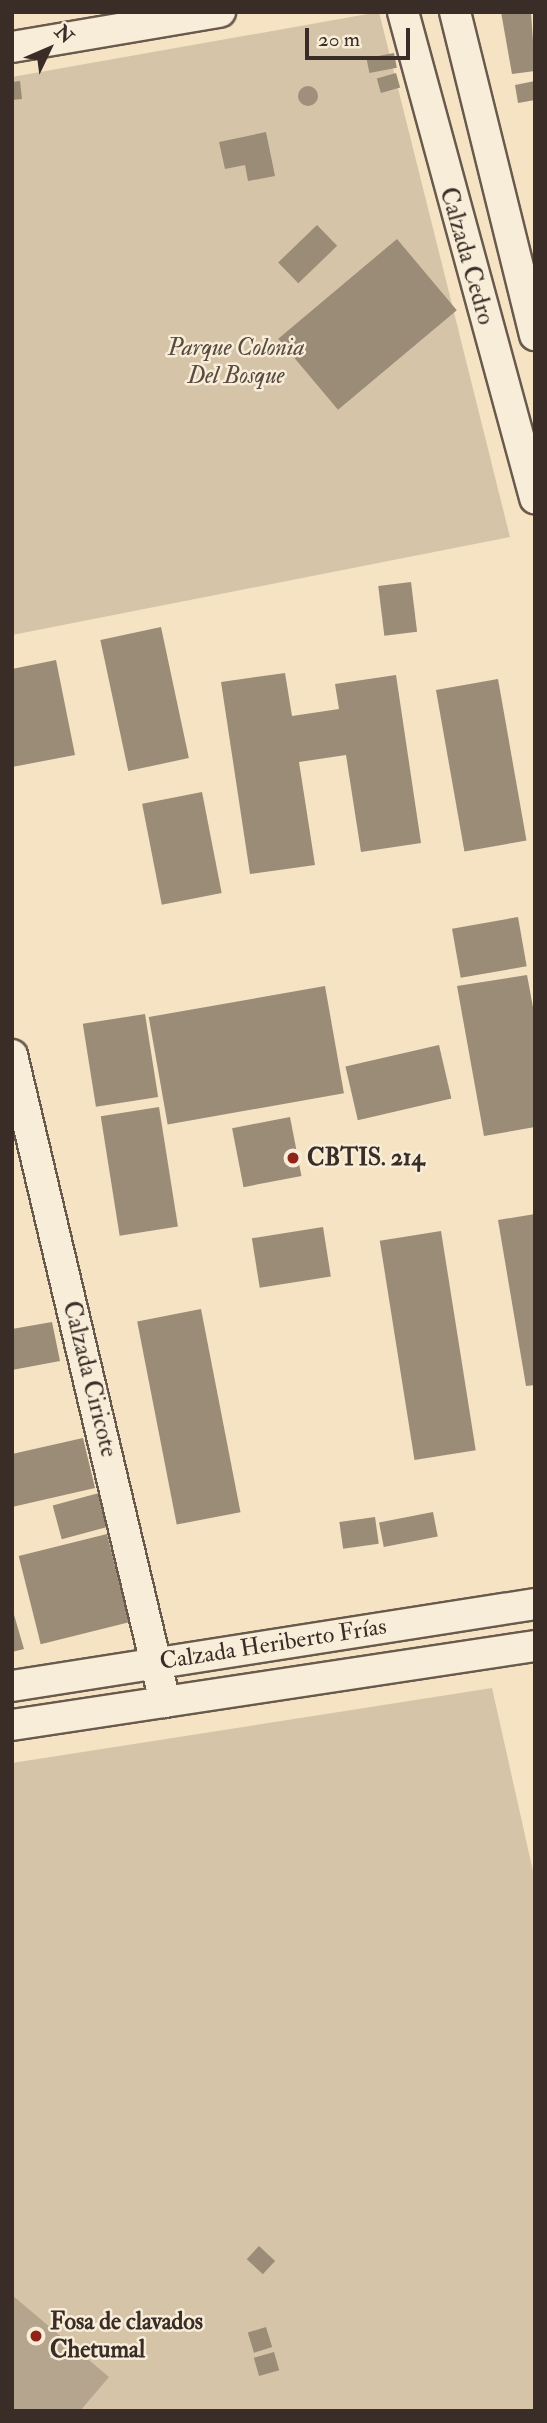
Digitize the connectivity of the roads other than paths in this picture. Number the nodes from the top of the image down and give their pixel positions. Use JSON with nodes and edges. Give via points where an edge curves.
{"nodes":[{"id":1,"x":220,"y":12,"type":"edge"},
{"id":2,"x":404,"y":12,"type":"edge"},
{"id":3,"x":455,"y":12,"type":"edge"},
{"id":4,"x":106,"y":21,"type":"edge"},
{"id":5,"x":12,"y":47,"type":"edge"},
{"id":6,"x":535,"y":335,"type":"edge"},
{"id":7,"x":535,"y":498,"type":"edge"},
{"id":8,"x":12,"y":1055,"type":"edge"},
{"id":9,"x":535,"y":1604,"type":"edge"},
{"id":10,"x":535,"y":1646,"type":"edge"},
{"id":11,"x":159,"y":1662,"type":"junction"},
{"id":12,"x":12,"y":1686,"type":"edge"},
{"id":13,"x":165,"y":1702,"type":"junction"},
{"id":14,"x":12,"y":1725,"type":"edge"}],
"edges":[{"from":1,"to":4,"type":"street"},
{"from":2,"to":7,"type":"street","name":"Calzada Cedro"},
{"from":3,"to":6,"type":"street","name":"Calzada Cedro"},
{"from":4,"to":5,"type":"street"},
{"from":8,"to":11,"type":"street","name":"Calzada Ciricote"},
{"from":9,"to":11,"type":"street","name":"Calzada Heriberto Frías"},
{"from":10,"to":13,"type":"street","name":"Calzada Heriberto Frías"},
{"from":11,"to":12,"type":"street","name":"Calzada Heriberto Frías"},
{"from":11,"to":13,"type":"street","name":"Calzada Ciricote"},
{"from":13,"to":14,"type":"street","name":"Calzada Heriberto Frías"}]}
